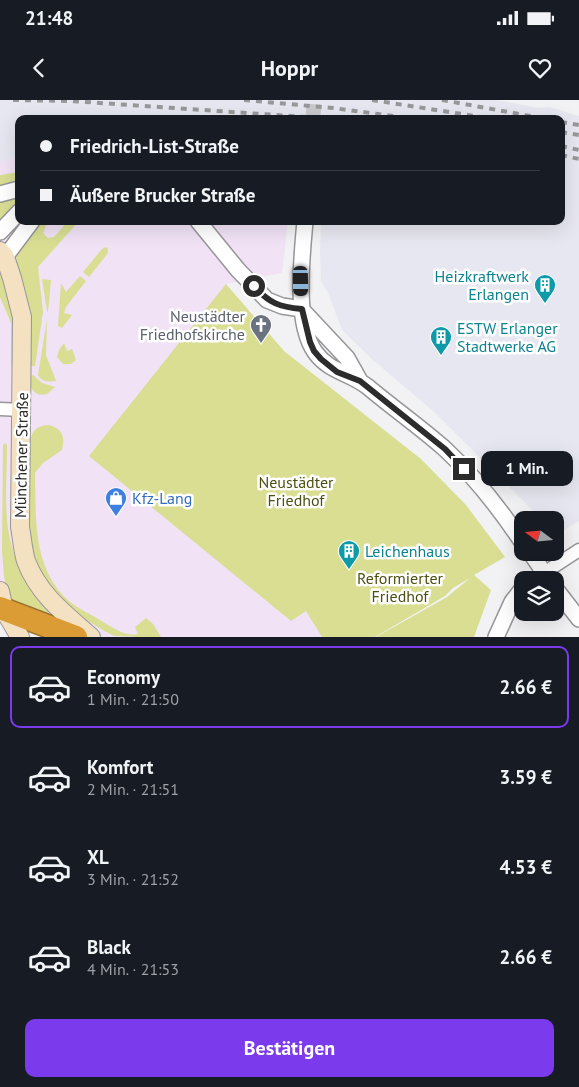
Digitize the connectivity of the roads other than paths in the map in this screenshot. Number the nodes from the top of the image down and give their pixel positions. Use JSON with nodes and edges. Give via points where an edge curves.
{"nodes":[{"id":1,"x":15,"y":190,"type":"edge"},
{"id":2,"x":0,"y":194,"type":"edge"},
{"id":3,"x":15,"y":216,"type":"edge"},
{"id":4,"x":28,"y":225,"type":"edge"},
{"id":5,"x":201,"y":225,"type":"edge"},
{"id":6,"x":305,"y":225,"type":"edge"},
{"id":7,"x":0,"y":232,"type":"edge"},
{"id":8,"x":2,"y":255,"type":"edge"},
{"id":9,"x":302,"y":309,"type":"junction"},
{"id":10,"x":0,"y":409,"type":"edge"},
{"id":11,"x":22,"y":410,"type":"junction"},
{"id":12,"x":514,"y":531,"type":"edge"},
{"id":13,"x":579,"y":550,"type":"edge"},
{"id":14,"x":551,"y":571,"type":"edge"},
{"id":15,"x":514,"y":599,"type":"edge"},
{"id":16,"x":564,"y":600,"type":"edge"},
{"id":17,"x":1,"y":603,"type":"edge"},
{"id":18,"x":579,"y":619,"type":"edge"},
{"id":19,"x":20,"y":637,"type":"edge"},
{"id":20,"x":76,"y":637,"type":"edge"},
{"id":21,"x":91,"y":637,"type":"edge"},
{"id":22,"x":496,"y":637,"type":"edge"}],
"edges":[{"from":1,"to":2,"type":"street"},
{"from":3,"to":7,"type":"street"},
{"from":4,"to":8,"type":"street"},
{"from":5,"to":9,"type":"street","via":[[267,300]]},
{"from":6,"to":9,"type":"street"},
{"from":8,"to":11,"type":"main road","name":"Münchener Straße","via":[[22,317]]},
{"from":9,"to":12,"type":"street","via":[[314,351],[337,372],[360,381],[445,449],[488,496]]},
{"from":10,"to":11,"type":"street"},
{"from":11,"to":21,"type":"main road","name":"Münchener Straße","via":[[20,527],[26,560],[47,598]]},
{"from":13,"to":14,"type":"street"},
{"from":15,"to":22,"type":"street"},
{"from":16,"to":18,"type":"street"},
{"from":17,"to":19,"type":"main road"},
{"from":17,"to":20,"type":"highway"}]}
